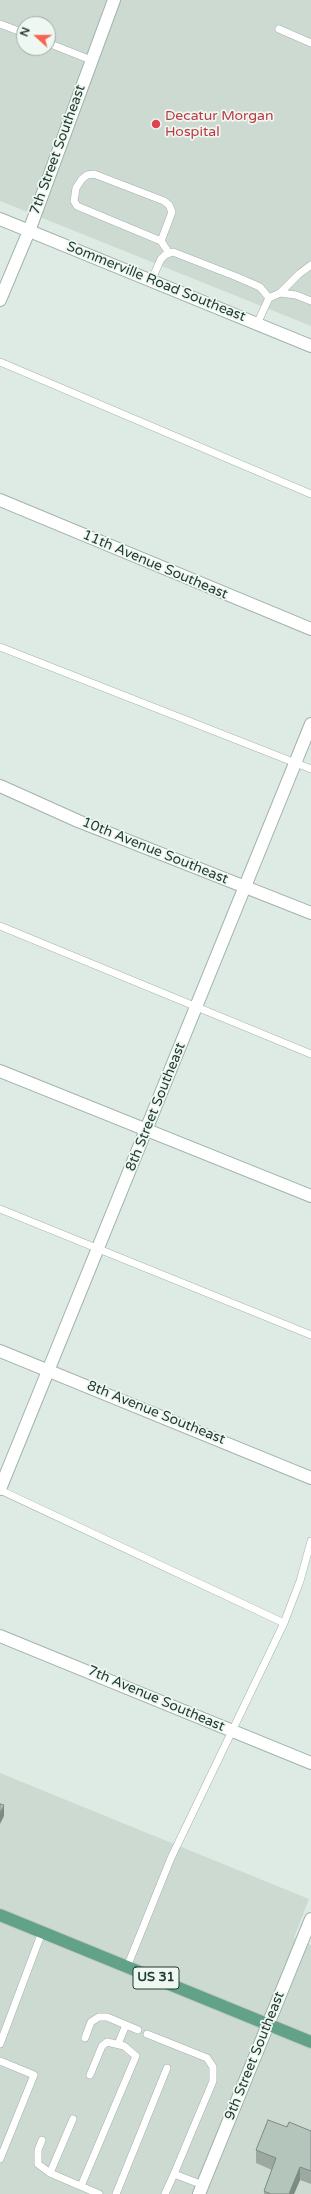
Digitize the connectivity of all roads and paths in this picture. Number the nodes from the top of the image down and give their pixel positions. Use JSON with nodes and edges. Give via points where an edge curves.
{"nodes":[{"id":1,"x":114,"y":0,"type":"edge"},
{"id":2,"x":0,"y":24,"type":"edge"},
{"id":3,"x":279,"y":30,"type":"dead end"},
{"id":4,"x":16,"y":31,"type":"edge"},
{"id":5,"x":311,"y":43,"type":"edge"},
{"id":6,"x":56,"y":46,"type":"edge"},
{"id":7,"x":91,"y":60,"type":"junction"},
{"id":8,"x":0,"y":219,"type":"edge"},
{"id":9,"x":28,"y":231,"type":"junction"},
{"id":10,"x":161,"y":241,"type":"junction"},
{"id":11,"x":169,"y":253,"type":"junction"},
{"id":12,"x":311,"y":265,"type":"edge"},
{"id":13,"x":151,"y":281,"type":"junction"},
{"id":14,"x":280,"y":293,"type":"junction"},
{"id":15,"x":268,"y":298,"type":"junction"},
{"id":16,"x":0,"y":300,"type":"edge"},
{"id":17,"x":311,"y":300,"type":"edge"},
{"id":18,"x":257,"y":324,"type":"junction"},
{"id":19,"x":311,"y":346,"type":"edge"},
{"id":20,"x":0,"y":362,"type":"edge"},
{"id":21,"x":311,"y":494,"type":"edge"},
{"id":22,"x":0,"y":500,"type":"edge"},
{"id":23,"x":311,"y":630,"type":"edge"},
{"id":24,"x":0,"y":647,"type":"edge"},
{"id":25,"x":311,"y":724,"type":"edge"},
{"id":26,"x":295,"y":763,"type":"junction"},
{"id":27,"x":311,"y":769,"type":"edge"},
{"id":28,"x":0,"y":786,"type":"edge"},
{"id":29,"x":245,"y":887,"type":"junction"},
{"id":30,"x":311,"y":913,"type":"edge"},
{"id":31,"x":0,"y":926,"type":"edge"},
{"id":32,"x":196,"y":1007,"type":"junction"},
{"id":33,"x":311,"y":1054,"type":"edge"},
{"id":34,"x":0,"y":1071,"type":"edge"},
{"id":35,"x":146,"y":1130,"type":"junction"},
{"id":36,"x":311,"y":1196,"type":"edge"},
{"id":37,"x":0,"y":1209,"type":"edge"},
{"id":38,"x":98,"y":1249,"type":"junction"},
{"id":39,"x":311,"y":1335,"type":"edge"},
{"id":40,"x":0,"y":1351,"type":"edge"},
{"id":41,"x":48,"y":1370,"type":"junction"},
{"id":42,"x":311,"y":1478,"type":"edge"},
{"id":43,"x":0,"y":1489,"type":"edge"},
{"id":44,"x":311,"y":1541,"type":"edge"},
{"id":45,"x":284,"y":1622,"type":"junction"},
{"id":46,"x":0,"y":1636,"type":"edge"},
{"id":47,"x":231,"y":1731,"type":"junction"},
{"id":48,"x":311,"y":1763,"type":"edge"},
{"id":49,"x":0,"y":1915,"type":"edge"},
{"id":50,"x":311,"y":1919,"type":"edge"},
{"id":51,"x":42,"y":1932,"type":"junction"},
{"id":52,"x":127,"y":1966,"type":"junction"},
{"id":53,"x":268,"y":2024,"type":"junction"},
{"id":54,"x":126,"y":2025,"type":"junction"},
{"id":55,"x":138,"y":2030,"type":"dead end"},
{"id":56,"x":148,"y":2034,"type":"dead end"},
{"id":57,"x":86,"y":2038,"type":"dead end"},
{"id":58,"x":311,"y":2042,"type":"edge"},
{"id":59,"x":0,"y":2044,"type":"edge"},
{"id":60,"x":118,"y":2044,"type":"junction"},
{"id":61,"x":0,"y":2061,"type":"edge"},
{"id":62,"x":167,"y":2068,"type":"dead end"},
{"id":63,"x":90,"y":2075,"type":"dead end"},
{"id":64,"x":73,"y":2119,"type":"dead end"},
{"id":65,"x":42,"y":2140,"type":"dead end"},
{"id":66,"x":0,"y":2159,"type":"edge"},
{"id":67,"x":50,"y":2173,"type":"junction"},
{"id":68,"x":174,"y":2174,"type":"junction"},
{"id":69,"x":80,"y":2186,"type":"junction"},
{"id":70,"x":201,"y":2190,"type":"edge"},
{"id":71,"x":99,"y":2194,"type":"edge"},
{"id":72,"x":116,"y":2194,"type":"edge"},
{"id":73,"x":165,"y":2194,"type":"edge"}],
"edges":[{"from":1,"to":7,"type":"street","name":"7th Street Southeast"},
{"from":2,"to":4,"type":"lane"},
{"from":3,"to":5,"type":"lane"},
{"from":6,"to":7,"type":"lane"},
{"from":7,"to":9,"type":"street","name":"7th Street Southeast"},
{"from":8,"to":9,"type":"street","name":"Sommerville Road Southeast"},
{"from":9,"to":13,"type":"street","name":"Sommerville Road Southeast"},
{"from":9,"to":16,"type":"street","name":"7th Street Southeast"},
{"from":10,"to":10,"type":"lane","via":[[172,212],[164,201],[94,174],[82,178],[76,188],[74,201],[77,206]]},
{"from":10,"to":11,"type":"lane"},
{"from":11,"to":13,"type":"lane","via":[[161,259]]},
{"from":11,"to":15,"type":"lane","via":[[178,253],[260,287]]},
{"from":12,"to":14,"type":"lane"},
{"from":13,"to":18,"type":"street","name":"Sommerville Road Southeast"},
{"from":14,"to":15,"type":"lane"},
{"from":14,"to":17,"type":"lane"},
{"from":15,"to":18,"type":"lane"},
{"from":18,"to":19,"type":"street","name":"Sommerville Road Southeast"},
{"from":20,"to":21,"type":"lane"},
{"from":22,"to":23,"type":"street","name":"11th Avenue Southeast"},
{"from":24,"to":26,"type":"lane"},
{"from":25,"to":26,"type":"street","name":"8th Street Southeast"},
{"from":26,"to":27,"type":"lane"},
{"from":26,"to":29,"type":"street","name":"8th Street Southeast"},
{"from":28,"to":29,"type":"street","name":"10th Avenue Southeast"},
{"from":29,"to":30,"type":"street","name":"10th Avenue Southeast"},
{"from":29,"to":32,"type":"street","name":"8th Street Southeast"},
{"from":31,"to":32,"type":"lane"},
{"from":32,"to":33,"type":"lane"},
{"from":32,"to":35,"type":"street","name":"8th Street Southeast"},
{"from":34,"to":35,"type":"street"},
{"from":35,"to":36,"type":"street"},
{"from":35,"to":38,"type":"street","name":"8th Street Southeast"},
{"from":37,"to":38,"type":"lane"},
{"from":38,"to":39,"type":"lane"},
{"from":38,"to":41,"type":"street","name":"8th Street Southeast"},
{"from":40,"to":41,"type":"street","name":"8th Avenue Southeast"},
{"from":41,"to":42,"type":"street","name":"8th Avenue Southeast"},
{"from":41,"to":43,"type":"street","name":"8th Street Southeast"},
{"from":43,"to":45,"type":"lane"},
{"from":44,"to":45,"type":"lane","via":[[300,1581]]},
{"from":45,"to":47,"type":"lane"},
{"from":46,"to":47,"type":"street","name":"7th Avenue Southeast"},
{"from":47,"to":48,"type":"street","name":"7th Avenue Southeast"},
{"from":47,"to":52,"type":"lane","via":[[171,1858]]},
{"from":49,"to":51,"type":"main road","number":"US 31"},
{"from":50,"to":53,"type":"street","name":"9th Street Southeast"},
{"from":51,"to":52,"type":"main road","number":"US 31"},
{"from":51,"to":59,"type":"lane"},
{"from":52,"to":53,"type":"main road","number":"US 31"},
{"from":53,"to":58,"type":"main road","number":"US 31"},
{"from":53,"to":70,"type":"street","name":"9th Street Southeast"},
{"from":54,"to":55,"type":"lane"},
{"from":54,"to":57,"type":"lane","via":[[107,2017],[99,2017],[91,2022]]},
{"from":54,"to":60,"type":"lane"},
{"from":56,"to":68,"type":"lane","via":[[207,2058],[213,2067],[213,2081]]},
{"from":60,"to":63,"type":"lane","via":[[107,2042],[102,2046]]},
{"from":60,"to":69,"type":"lane","via":[[136,2056]]},
{"from":61,"to":66,"type":"lane","via":[[34,2075]]},
{"from":62,"to":72,"type":"lane"},
{"from":64,"to":67,"type":"lane"},
{"from":65,"to":67,"type":"lane","via":[[38,2150],[38,2164]]},
{"from":67,"to":69,"type":"lane"},
{"from":68,"to":70,"type":"lane"},
{"from":68,"to":73,"type":"lane"},
{"from":69,"to":71,"type":"lane"}]}
